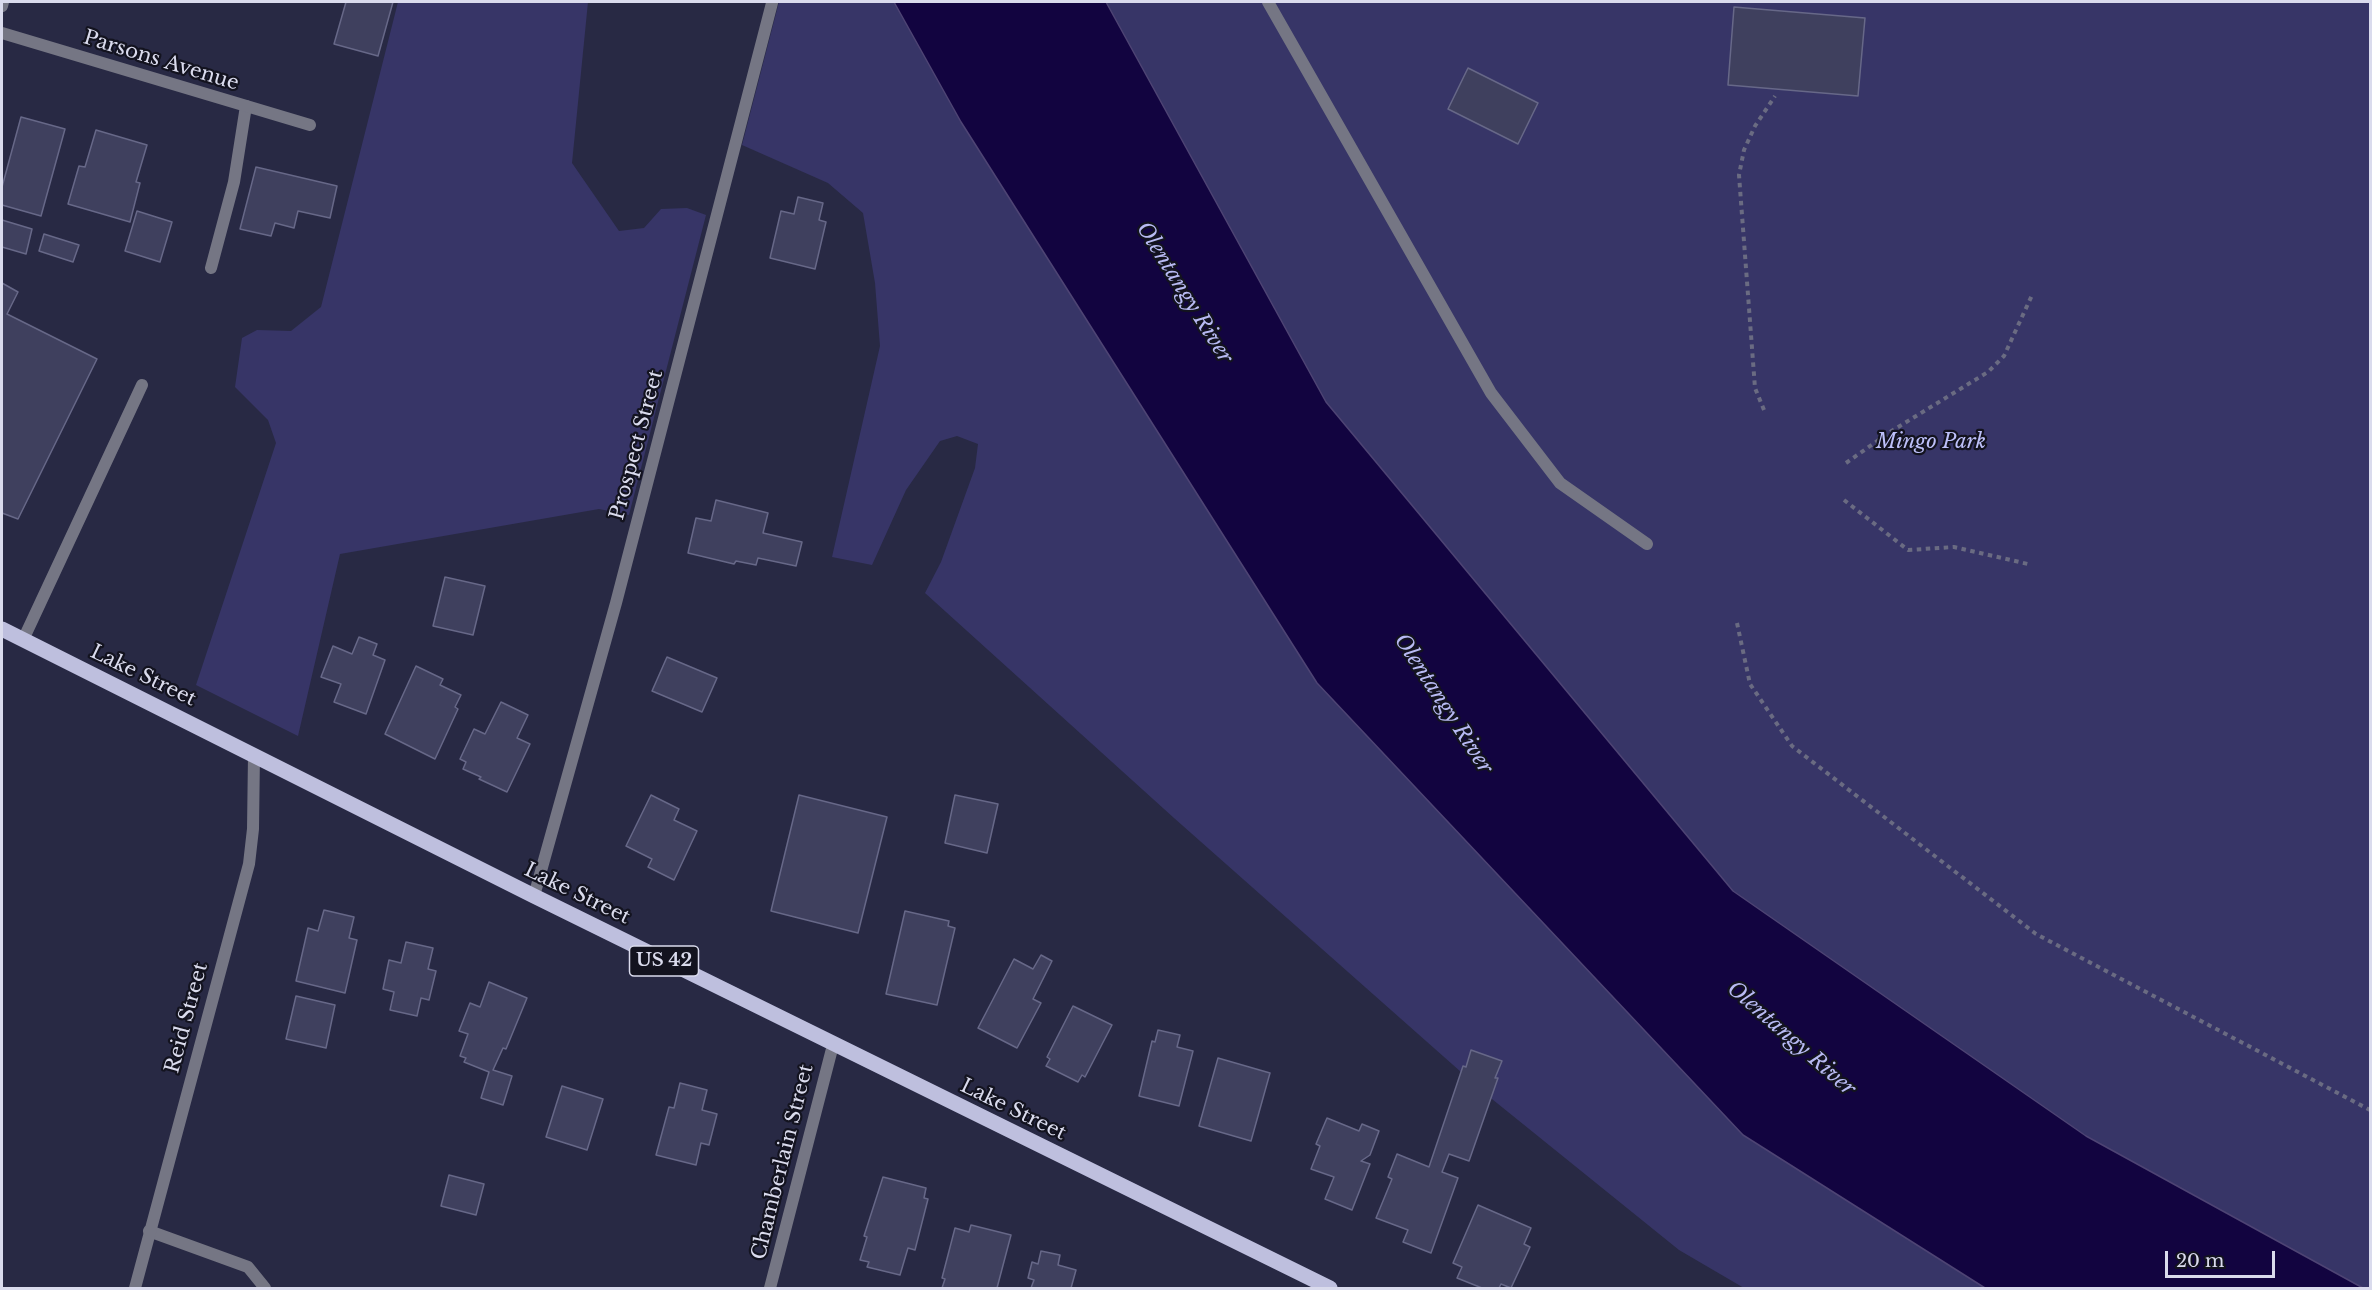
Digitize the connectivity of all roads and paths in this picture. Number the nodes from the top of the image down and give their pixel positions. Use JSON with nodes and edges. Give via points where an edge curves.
{"nodes":[{"id":1,"x":3,"y":2,"type":"edge"},
{"id":2,"x":1268,"y":2,"type":"edge"},
{"id":3,"x":772,"y":3,"type":"edge"},
{"id":4,"x":2,"y":6,"type":"edge"},
{"id":5,"x":2,"y":33,"type":"edge"},
{"id":6,"x":1775,"y":96,"type":"dead end"},
{"id":7,"x":246,"y":106,"type":"junction"},
{"id":8,"x":310,"y":125,"type":"dead end"},
{"id":9,"x":211,"y":268,"type":"dead end"},
{"id":10,"x":2033,"y":292,"type":"dead end"},
{"id":11,"x":142,"y":386,"type":"dead end"},
{"id":12,"x":1764,"y":410,"type":"dead end"},
{"id":13,"x":1846,"y":463,"type":"dead end"},
{"id":14,"x":1844,"y":500,"type":"dead end"},
{"id":15,"x":1647,"y":544,"type":"dead end"},
{"id":16,"x":2028,"y":564,"type":"dead end"},
{"id":17,"x":1737,"y":623,"type":"dead end"},
{"id":18,"x":2,"y":629,"type":"edge"},
{"id":19,"x":23,"y":640,"type":"junction"},
{"id":20,"x":254,"y":755,"type":"junction"},
{"id":21,"x":534,"y":896,"type":"junction"},
{"id":22,"x":833,"y":1045,"type":"junction"},
{"id":23,"x":2370,"y":1110,"type":"edge"},
{"id":24,"x":149,"y":1231,"type":"junction"},
{"id":25,"x":135,"y":1288,"type":"edge"},
{"id":26,"x":265,"y":1288,"type":"edge"},
{"id":27,"x":770,"y":1288,"type":"edge"},
{"id":28,"x":1330,"y":1288,"type":"edge"}],
"edges":[{"from":1,"to":4,"type":"street"},
{"from":2,"to":15,"type":"street","via":[[1491,393],[1560,483]]},
{"from":3,"to":21,"type":"street","name":"Prospect Street","via":[[616,603]]},
{"from":5,"to":7,"type":"street","name":"Parsons Avenue"},
{"from":6,"to":12,"type":"path","via":[[1751,134],[1739,175],[1755,388]]},
{"from":7,"to":8,"type":"street","name":"Parsons Avenue"},
{"from":7,"to":9,"type":"street","via":[[234,182]]},
{"from":10,"to":13,"type":"path","via":[[2004,356],[1989,372]]},
{"from":11,"to":19,"type":"street"},
{"from":14,"to":16,"type":"path","via":[[1908,550],[1954,547]]},
{"from":17,"to":23,"type":"path","via":[[1750,684],[1792,746],[2017,920],[2036,934]]},
{"from":18,"to":19,"type":"main road","name":"Lake Street","number":"US 42"},
{"from":19,"to":20,"type":"main road","name":"Lake Street","number":"US 42"},
{"from":20,"to":21,"type":"main road","name":"Lake Street","number":"US 42"},
{"from":20,"to":24,"type":"street","name":"Reid Street","via":[[249,864]]},
{"from":21,"to":22,"type":"main road","name":"Lake Street","number":"US 42"},
{"from":22,"to":27,"type":"street","name":"Chamberlain Street"},
{"from":22,"to":28,"type":"main road","name":"Lake Street","number":"US 42"},
{"from":24,"to":25,"type":"street","name":"Reid Street"},
{"from":24,"to":26,"type":"street","via":[[248,1267]]}]}
